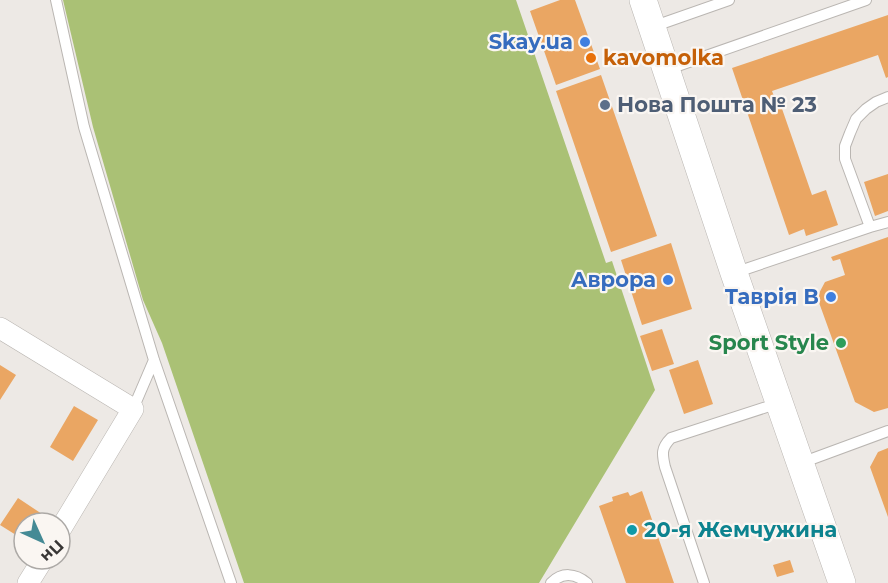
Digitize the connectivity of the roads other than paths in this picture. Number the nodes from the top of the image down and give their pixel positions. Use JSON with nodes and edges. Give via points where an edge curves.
{"nodes":[{"id":1,"x":56,"y":0,"type":"edge"},
{"id":2,"x":643,"y":0,"type":"edge"},
{"id":3,"x":729,"y":0,"type":"edge"},
{"id":4,"x":866,"y":0,"type":"edge"},
{"id":5,"x":652,"y":27,"type":"junction"},
{"id":6,"x":666,"y":70,"type":"junction"},
{"id":7,"x":888,"y":97,"type":"edge"},
{"id":8,"x":888,"y":222,"type":"edge"},
{"id":9,"x":870,"y":227,"type":"junction"},
{"id":10,"x":734,"y":273,"type":"junction"},
{"id":11,"x":0,"y":328,"type":"edge"},
{"id":12,"x":154,"y":360,"type":"junction"},
{"id":13,"x":779,"y":403,"type":"junction"},
{"id":14,"x":133,"y":409,"type":"junction"},
{"id":15,"x":888,"y":431,"type":"edge"},
{"id":16,"x":801,"y":463,"type":"junction"},
{"id":17,"x":71,"y":511,"type":"edge"},
{"id":18,"x":231,"y":583,"type":"edge"},
{"id":19,"x":551,"y":583,"type":"edge"},
{"id":20,"x":587,"y":583,"type":"edge"},
{"id":21,"x":704,"y":583,"type":"edge"},
{"id":22,"x":842,"y":583,"type":"edge"}],
"edges":[{"from":1,"to":12,"type":"lane","via":[[84,127]]},
{"from":2,"to":5,"type":"street"},
{"from":3,"to":5,"type":"lane"},
{"from":4,"to":6,"type":"lane"},
{"from":5,"to":6,"type":"street"},
{"from":6,"to":10,"type":"street"},
{"from":7,"to":9,"type":"lane","via":[[856,119],[845,146],[845,159]]},
{"from":8,"to":9,"type":"lane"},
{"from":9,"to":10,"type":"lane"},
{"from":10,"to":13,"type":"street"},
{"from":11,"to":14,"type":"street"},
{"from":12,"to":14,"type":"lane"},
{"from":12,"to":18,"type":"lane"},
{"from":13,"to":16,"type":"street"},
{"from":13,"to":21,"type":"lane","via":[[671,438],[666,443],[662,454],[665,467]]},
{"from":14,"to":17,"type":"street"},
{"from":15,"to":16,"type":"lane"},
{"from":16,"to":22,"type":"street"},
{"from":19,"to":20,"type":"lane","via":[[570,574]]}]}
